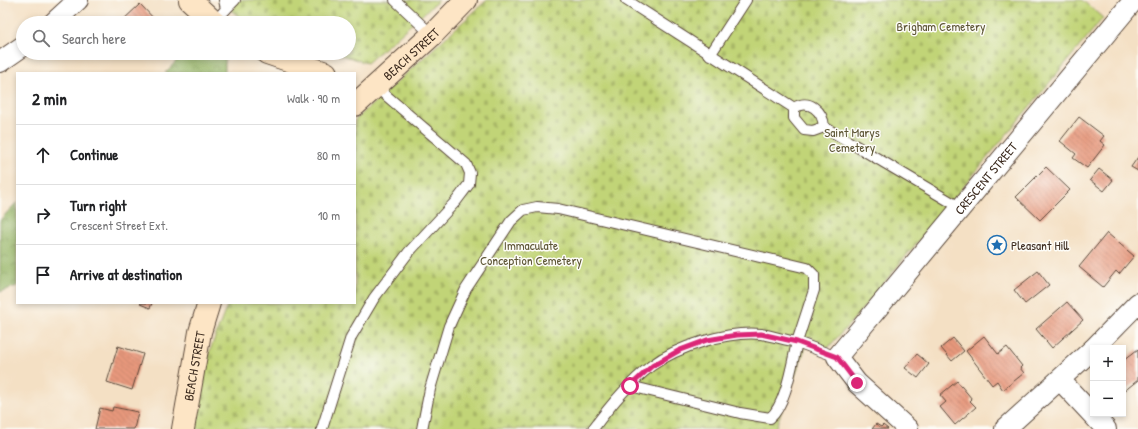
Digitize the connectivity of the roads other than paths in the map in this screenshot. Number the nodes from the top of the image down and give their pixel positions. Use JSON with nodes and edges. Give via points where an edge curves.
{"nodes":[{"id":1,"x":78,"y":0,"type":"edge"},
{"id":2,"x":190,"y":0,"type":"edge"},
{"id":3,"x":235,"y":0,"type":"edge"},
{"id":4,"x":395,"y":0,"type":"edge"},
{"id":5,"x":466,"y":0,"type":"edge"},
{"id":6,"x":626,"y":0,"type":"edge"},
{"id":7,"x":746,"y":0,"type":"edge"},
{"id":8,"x":1134,"y":0,"type":"edge"},
{"id":9,"x":220,"y":14,"type":"edge"},
{"id":10,"x":60,"y":16,"type":"edge"},
{"id":11,"x":432,"y":35,"type":"junction"},
{"id":12,"x":16,"y":51,"type":"edge"},
{"id":13,"x":710,"y":55,"type":"junction"},
{"id":14,"x":288,"y":60,"type":"edge"},
{"id":15,"x":0,"y":62,"type":"edge"},
{"id":16,"x":323,"y":72,"type":"edge"},
{"id":17,"x":375,"y":86,"type":"junction"},
{"id":18,"x":356,"y":100,"type":"edge"},
{"id":19,"x":794,"y":108,"type":"junction"},
{"id":20,"x":824,"y":127,"type":"junction"},
{"id":21,"x":961,"y":208,"type":"junction"},
{"id":22,"x":1138,"y":303,"type":"edge"},
{"id":23,"x":209,"y":304,"type":"edge"},
{"id":24,"x":797,"y":342,"type":"junction"},
{"id":25,"x":1098,"y":345,"type":"edge"},
{"id":26,"x":1090,"y":353,"type":"edge"},
{"id":27,"x":837,"y":357,"type":"junction"},
{"id":28,"x":1060,"y":380,"type":"junction"},
{"id":29,"x":630,"y":386,"type":"junction"},
{"id":30,"x":183,"y":429,"type":"edge"},
{"id":31,"x":322,"y":429,"type":"edge"},
{"id":32,"x":422,"y":429,"type":"edge"},
{"id":33,"x":593,"y":429,"type":"edge"},
{"id":34,"x":908,"y":429,"type":"edge"},
{"id":35,"x":1005,"y":429,"type":"edge"},
{"id":36,"x":1106,"y":429,"type":"edge"}],
"edges":[{"from":1,"to":10,"type":"street"},
{"from":2,"to":9,"type":"street"},
{"from":3,"to":9,"type":"lane"},
{"from":4,"to":11,"type":"lane"},
{"from":5,"to":11,"type":"street","name":"BEACH STREET"},
{"from":6,"to":13,"type":"lane"},
{"from":7,"to":13,"type":"lane"},
{"from":8,"to":21,"type":"street","name":"CRESCENT STREET"},
{"from":11,"to":17,"type":"street","name":"BEACH STREET"},
{"from":12,"to":15,"type":"street"},
{"from":13,"to":19,"type":"lane"},
{"from":14,"to":16,"type":"street"},
{"from":17,"to":18,"type":"street","name":"BEACH STREET"},
{"from":17,"to":31,"type":"lane","via":[[466,164],[470,173],[469,184],[408,253],[374,298],[355,330]]},
{"from":19,"to":20,"type":"lane","via":[[798,105],[812,106],[819,110],[824,118]]},
{"from":19,"to":20,"type":"lane","via":[[794,118],[804,130],[813,131]]},
{"from":20,"to":21,"type":"lane"},
{"from":21,"to":27,"type":"street","name":"CRESCENT STREET"},
{"from":22,"to":25,"type":"street"},
{"from":23,"to":30,"type":"street","name":"BEACH STREET","via":[[200,332]]},
{"from":24,"to":27,"type":"lane"},
{"from":24,"to":29,"type":"lane","via":[[761,334],[707,340],[680,350],[652,366]]},
{"from":24,"to":29,"type":"lane","via":[[776,414],[770,418]]},
{"from":24,"to":32,"type":"lane","via":[[814,290],[814,275],[807,268],[558,209],[537,207],[523,210],[512,221],[466,289],[449,326],[430,389]]},
{"from":26,"to":28,"type":"street"},
{"from":27,"to":34,"type":"street","via":[[857,383]]},
{"from":28,"to":35,"type":"street"},
{"from":28,"to":36,"type":"street"},
{"from":29,"to":33,"type":"lane"}]}
